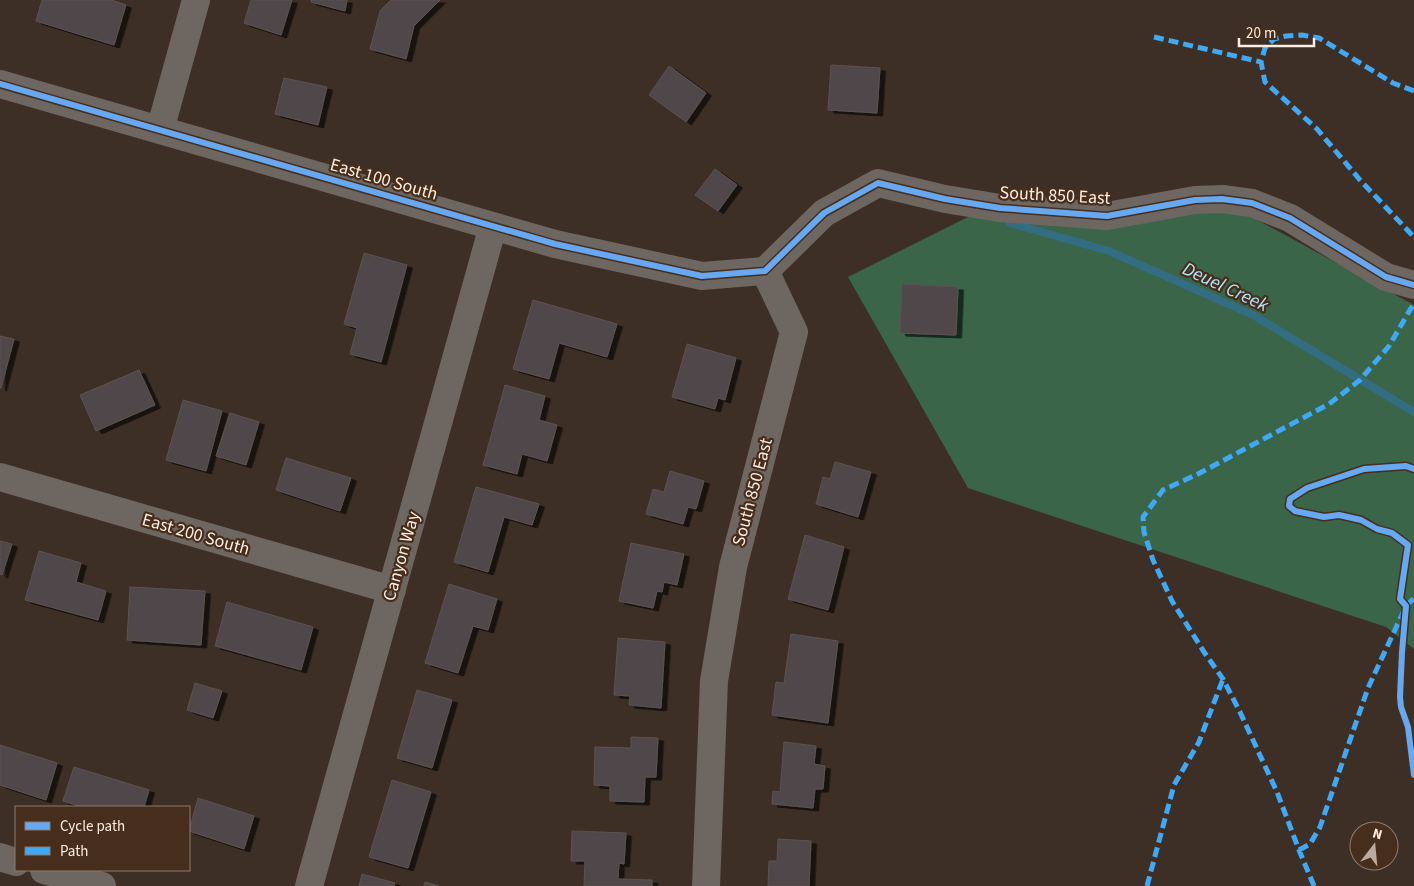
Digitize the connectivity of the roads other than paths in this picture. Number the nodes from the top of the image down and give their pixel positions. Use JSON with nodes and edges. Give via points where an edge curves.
{"nodes":[{"id":1,"x":196,"y":0,"type":"edge"},
{"id":2,"x":0,"y":84,"type":"edge"},
{"id":3,"x":160,"y":130,"type":"junction"},
{"id":4,"x":493,"y":226,"type":"junction"},
{"id":5,"x":765,"y":270,"type":"junction"},
{"id":6,"x":1414,"y":285,"type":"edge"},
{"id":7,"x":0,"y":477,"type":"edge"},
{"id":8,"x":392,"y":590,"type":"junction"},
{"id":9,"x":0,"y":857,"type":"edge"},
{"id":10,"x":15,"y":862,"type":"edge"},
{"id":11,"x":48,"y":871,"type":"edge"},
{"id":12,"x":102,"y":886,"type":"edge"},
{"id":13,"x":309,"y":886,"type":"edge"},
{"id":14,"x":706,"y":886,"type":"edge"}],
"edges":[{"from":1,"to":3,"type":"street"},
{"from":2,"to":3,"type":"street","name":"East 100 South"},
{"from":3,"to":4,"type":"street","name":"East 100 South"},
{"from":4,"to":5,"type":"street","name":"East 100 South","via":[[555,244],[702,276]]},
{"from":4,"to":8,"type":"street","name":"Canyon Way"},
{"from":5,"to":6,"type":"street","name":"South 850 East","via":[[824,212],[878,183],[1000,208],[1108,216],[1195,200],[1252,203],[1290,218],[1386,277]]},
{"from":5,"to":14,"type":"street","name":"South 850 East","via":[[794,332],[733,567],[714,681]]},
{"from":7,"to":8,"type":"street","name":"East 200 South"},
{"from":8,"to":13,"type":"street","name":"Canyon Way"},
{"from":9,"to":10,"type":"street"},
{"from":11,"to":12,"type":"street"}]}
